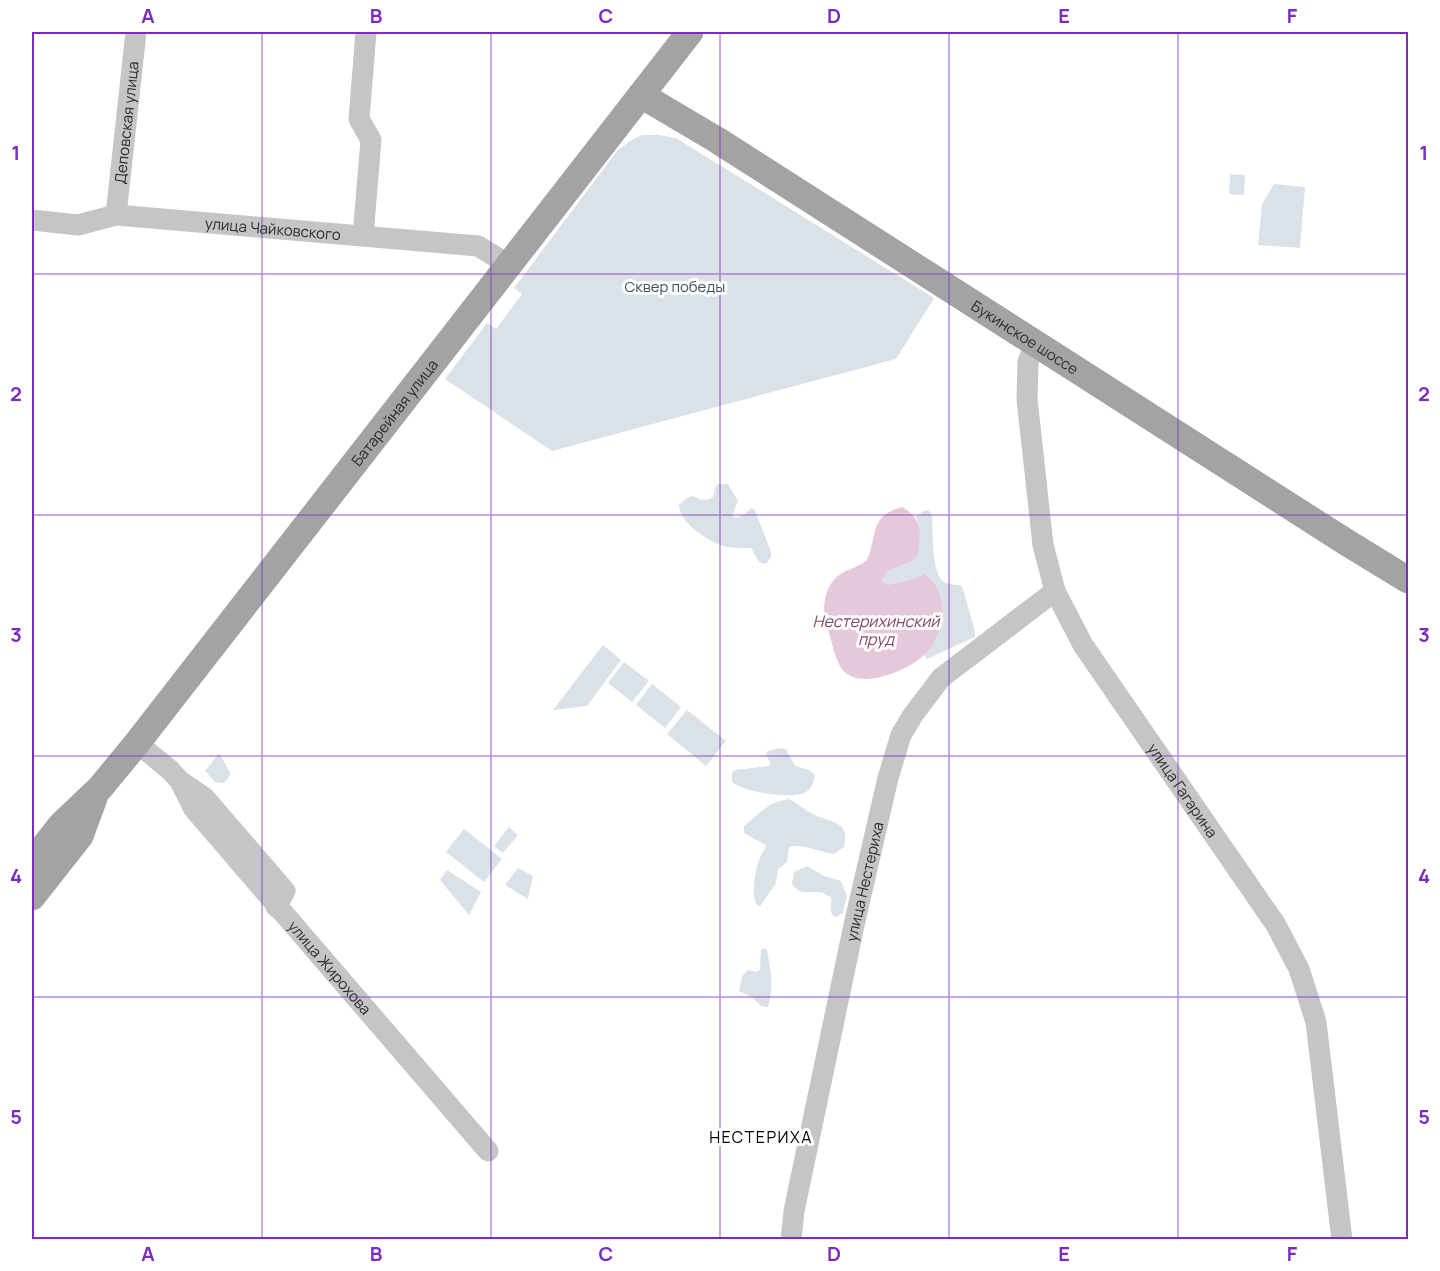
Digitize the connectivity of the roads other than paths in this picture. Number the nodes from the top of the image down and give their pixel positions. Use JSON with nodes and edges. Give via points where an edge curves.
{"nodes":[{"id":1,"x":136,"y":32,"type":"edge"},
{"id":2,"x":366,"y":32,"type":"edge"},
{"id":3,"x":690,"y":32,"type":"edge"},
{"id":4,"x":641,"y":95,"type":"junction"},
{"id":5,"x":116,"y":215,"type":"junction"},
{"id":6,"x":32,"y":220,"type":"edge"},
{"id":7,"x":363,"y":236,"type":"junction"},
{"id":8,"x":509,"y":265,"type":"junction"},
{"id":9,"x":1035,"y":344,"type":"junction"},
{"id":10,"x":1408,"y":580,"type":"edge"},
{"id":11,"x":1055,"y":591,"type":"junction"},
{"id":12,"x":137,"y":743,"type":"junction"},
{"id":13,"x":97,"y":791,"type":"junction"},
{"id":14,"x":32,"y":862,"type":"edge"},
{"id":15,"x":32,"y":897,"type":"edge"},
{"id":16,"x":488,"y":1151,"type":"dead end"},
{"id":17,"x":791,"y":1239,"type":"edge"},
{"id":18,"x":1342,"y":1239,"type":"edge"}],
"edges":[{"from":1,"to":5,"type":"street","name":"Деповская улица"},
{"from":2,"to":7,"type":"street","via":[[359,119],[371,140]]},
{"from":3,"to":4,"type":"main road","name":"Батарейная улица"},
{"from":4,"to":8,"type":"main road","name":"Батарейная улица"},
{"from":4,"to":9,"type":"main road","name":"Букинское шоссе"},
{"from":5,"to":6,"type":"street","name":"улица Чайковского","via":[[78,225]]},
{"from":5,"to":7,"type":"street","name":"улица Чайковского"},
{"from":7,"to":8,"type":"street","name":"улица Чайковского","via":[[478,246]]},
{"from":8,"to":12,"type":"main road","name":"Батарейная улица"},
{"from":9,"to":10,"type":"main road","name":"Букинское шоссе"},
{"from":9,"to":11,"type":"street","name":"улица Гагарина","via":[[1028,362],[1027,399],[1043,545]]},
{"from":11,"to":17,"type":"street","name":"улица Нестериха","via":[[941,678],[901,735],[854,925]]},
{"from":11,"to":18,"type":"street","name":"улица Гагарина","via":[[1083,645],[1276,925],[1299,969],[1316,1022]]},
{"from":12,"to":13,"type":"main road","name":"Батарейная улица"},
{"from":12,"to":16,"type":"street","name":"улица Жирохова","via":[[205,798],[280,899]]},
{"from":13,"to":14,"type":"main road","name":"Батарейная улица","via":[[61,825]]},
{"from":13,"to":15,"type":"main road","name":"Батарейная улица","via":[[80,836]]}]}
